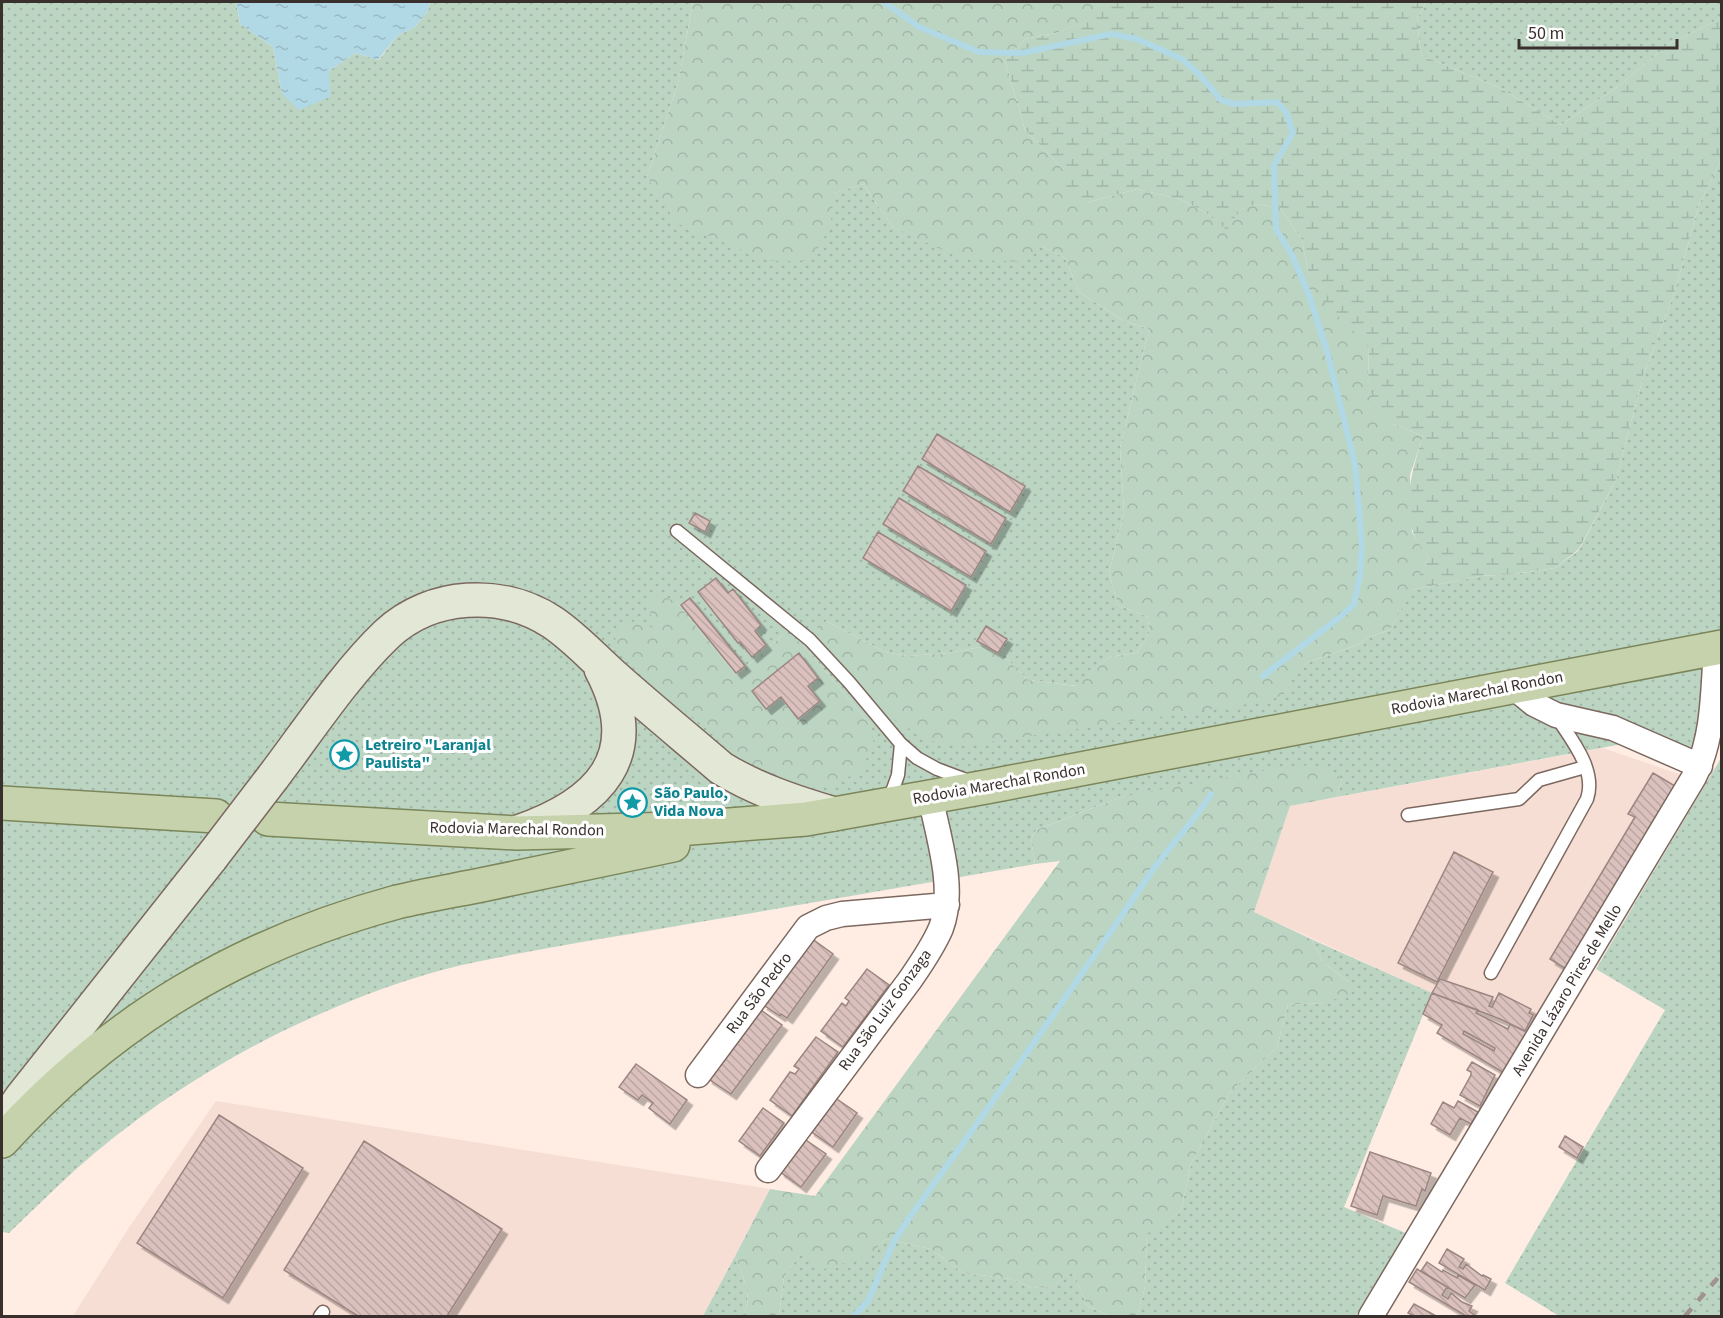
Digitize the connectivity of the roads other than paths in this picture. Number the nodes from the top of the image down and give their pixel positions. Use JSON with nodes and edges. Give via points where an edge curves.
{"nodes":[{"id":1,"x":677,"y":531,"type":"dead end"},
{"id":2,"x":1719,"y":647,"type":"edge"},
{"id":3,"x":598,"y":663,"type":"junction"},
{"id":4,"x":1512,"y":686,"type":"junction"},
{"id":5,"x":1556,"y":715,"type":"junction"},
{"id":6,"x":901,"y":744,"type":"junction"},
{"id":7,"x":1700,"y":766,"type":"junction"},
{"id":8,"x":1585,"y":767,"type":"junction"},
{"id":9,"x":986,"y":787,"type":"junction"},
{"id":10,"x":930,"y":796,"type":"junction"},
{"id":11,"x":2,"y":803,"type":"edge"},
{"id":12,"x":887,"y":804,"type":"junction"},
{"id":13,"x":1408,"y":814,"type":"dead end"},
{"id":14,"x":216,"y":816,"type":"dead end"},
{"id":15,"x":820,"y":817,"type":"junction"},
{"id":16,"x":268,"y":819,"type":"dead end"},
{"id":17,"x":517,"y":833,"type":"junction"},
{"id":18,"x":947,"y":905,"type":"junction"},
{"id":19,"x":1491,"y":973,"type":"dead end"},
{"id":20,"x":698,"y":1075,"type":"dead end"},
{"id":21,"x":2,"y":1126,"type":"edge"},
{"id":22,"x":2,"y":1141,"type":"edge"},
{"id":23,"x":768,"y":1170,"type":"dead end"},
{"id":24,"x":1371,"y":1317,"type":"edge"}],
"edges":[{"from":1,"to":6,"type":"lane","via":[[810,640]]},
{"from":2,"to":4,"type":"main road","name":"Rodovia Marechal Rondon"},
{"from":2,"to":7,"type":"street","name":"Avenida Lázaro Pires de Mello","via":[[1712,716]]},
{"from":3,"to":15,"type":"main road","via":[[721,768]]},
{"from":3,"to":17,"type":"main road","via":[[619,713],[616,754],[607,775],[572,807],[548,822]]},
{"from":3,"to":21,"type":"main road","bridge":true,"via":[[574,638],[521,607],[482,599],[458,601],[425,609],[406,619],[370,652]]},
{"from":4,"to":5,"type":"street"},
{"from":4,"to":9,"type":"main road","name":"Rodovia Marechal Rondon"},
{"from":5,"to":7,"type":"street","via":[[1612,728]]},
{"from":5,"to":8,"type":"lane"},
{"from":6,"to":9,"type":"lane","via":[[937,769]]},
{"from":6,"to":12,"type":"lane","via":[[898,775]]},
{"from":7,"to":24,"type":"street","name":"Avenida Lázaro Pires de Mello"},
{"from":8,"to":13,"type":"lane","via":[[1539,780],[1519,799]]},
{"from":8,"to":19,"type":"lane","via":[[1591,788],[1587,799]]},
{"from":9,"to":10,"type":"main road","name":"Rodovia Marechal Rondon"},
{"from":10,"to":12,"type":"main road","name":"Rodovia Marechal Rondon"},
{"from":10,"to":18,"type":"street","name":"Rua São Luiz Gonzaga","via":[[947,880]]},
{"from":11,"to":14,"type":"main road"},
{"from":12,"to":15,"type":"main road","name":"Rodovia Marechal Rondon"},
{"from":15,"to":17,"type":"main road","name":"Rodovia Marechal Rondon","via":[[678,829]]},
{"from":15,"to":22,"type":"main road","via":[[399,902],[301,935],[214,973],[159,1005],[71,1072]]},
{"from":16,"to":17,"type":"main road","name":"Rodovia Marechal Rondon"},
{"from":18,"to":20,"type":"street","name":"Rua São Pedro","via":[[842,914],[808,927]]},
{"from":18,"to":23,"type":"street","name":"Rua São Luiz Gonzaga","via":[[941,928],[921,965]]}]}
